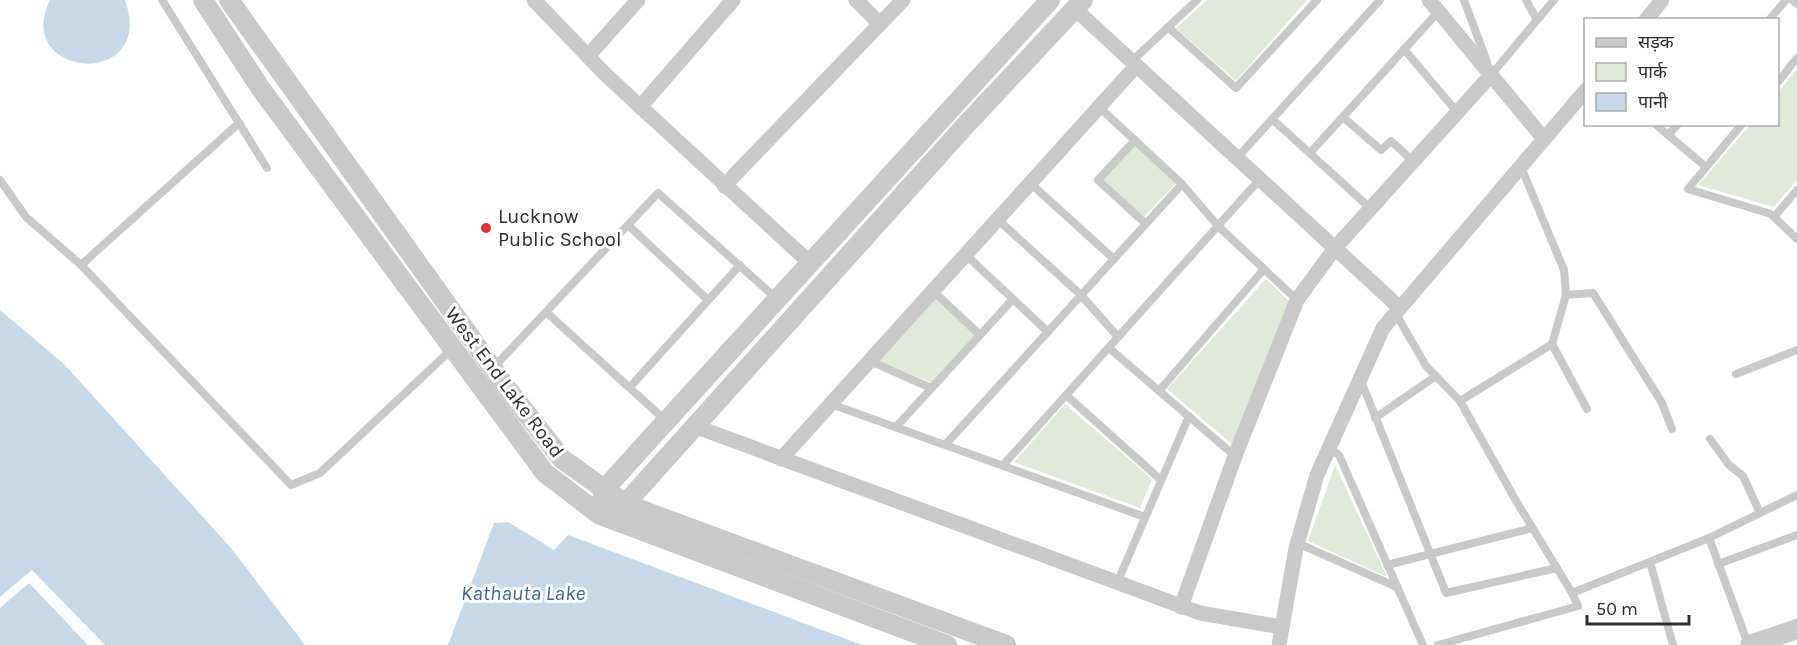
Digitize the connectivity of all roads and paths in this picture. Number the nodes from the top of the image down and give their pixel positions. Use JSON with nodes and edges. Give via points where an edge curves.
{"nodes":[{"id":1,"x":162,"y":0,"type":"edge"},
{"id":2,"x":203,"y":0,"type":"edge"},
{"id":3,"x":229,"y":0,"type":"edge"},
{"id":4,"x":534,"y":0,"type":"edge"},
{"id":5,"x":638,"y":0,"type":"edge"},
{"id":6,"x":733,"y":0,"type":"edge"},
{"id":7,"x":856,"y":0,"type":"edge"},
{"id":8,"x":903,"y":0,"type":"edge"},
{"id":9,"x":1050,"y":0,"type":"edge"},
{"id":10,"x":1197,"y":0,"type":"edge"},
{"id":11,"x":1317,"y":0,"type":"edge"},
{"id":12,"x":1365,"y":0,"type":"edge"},
{"id":13,"x":1380,"y":0,"type":"edge"},
{"id":14,"x":1464,"y":0,"type":"edge"},
{"id":15,"x":1527,"y":0,"type":"edge"},
{"id":16,"x":1554,"y":0,"type":"edge"},
{"id":17,"x":1662,"y":0,"type":"edge"},
{"id":18,"x":1786,"y":0,"type":"edge"},
{"id":19,"x":1792,"y":0,"type":"edge"},
{"id":20,"x":1079,"y":4,"type":"edge"},
{"id":21,"x":1797,"y":4,"type":"edge"},
{"id":22,"x":1434,"y":6,"type":"edge"},
{"id":23,"x":1373,"y":8,"type":"junction"},
{"id":24,"x":1648,"y":18,"type":"edge"},
{"id":25,"x":1771,"y":18,"type":"edge"},
{"id":26,"x":1537,"y":20,"type":"junction"},
{"id":27,"x":880,"y":24,"type":"junction"},
{"id":28,"x":1168,"y":27,"type":"junction"},
{"id":29,"x":1404,"y":50,"type":"junction"},
{"id":30,"x":588,"y":56,"type":"junction"},
{"id":31,"x":1797,"y":58,"type":"edge"},
{"id":32,"x":1134,"y":63,"type":"junction"},
{"id":33,"x":1491,"y":75,"type":"junction"},
{"id":34,"x":1779,"y":81,"type":"edge"},
{"id":35,"x":1584,"y":92,"type":"edge"},
{"id":36,"x":640,"y":107,"type":"junction"},
{"id":37,"x":1099,"y":107,"type":"junction"},
{"id":38,"x":1457,"y":112,"type":"junction"},
{"id":39,"x":1343,"y":117,"type":"junction"},
{"id":40,"x":1272,"y":119,"type":"junction"},
{"id":41,"x":239,"y":123,"type":"junction"},
{"id":42,"x":1657,"y":126,"type":"edge"},
{"id":43,"x":1676,"y":126,"type":"edge"},
{"id":44,"x":1740,"y":126,"type":"edge"},
{"id":45,"x":1668,"y":135,"type":"junction"},
{"id":46,"x":1544,"y":139,"type":"junction"},
{"id":47,"x":1135,"y":140,"type":"junction"},
{"id":48,"x":1310,"y":153,"type":"junction"},
{"id":49,"x":1237,"y":158,"type":"junction"},
{"id":50,"x":1413,"y":162,"type":"junction"},
{"id":51,"x":1520,"y":167,"type":"junction"},
{"id":52,"x":1706,"y":167,"type":"junction"},
{"id":53,"x":267,"y":168,"type":"dead end"},
{"id":54,"x":1260,"y":179,"type":"junction"},
{"id":55,"x":0,"y":180,"type":"edge"},
{"id":56,"x":1030,"y":183,"type":"junction"},
{"id":57,"x":1182,"y":184,"type":"junction"},
{"id":58,"x":724,"y":186,"type":"junction"},
{"id":59,"x":1797,"y":190,"type":"edge"},
{"id":60,"x":1370,"y":208,"type":"junction"},
{"id":61,"x":1774,"y":217,"type":"junction"},
{"id":62,"x":997,"y":219,"type":"junction"},
{"id":63,"x":1146,"y":224,"type":"junction"},
{"id":64,"x":628,"y":225,"type":"junction"},
{"id":65,"x":1218,"y":226,"type":"junction"},
{"id":66,"x":1797,"y":239,"type":"edge"},
{"id":67,"x":1335,"y":248,"type":"junction"},
{"id":68,"x":966,"y":255,"type":"junction"},
{"id":69,"x":1114,"y":260,"type":"junction"},
{"id":70,"x":810,"y":263,"type":"junction"},
{"id":71,"x":81,"y":264,"type":"junction"},
{"id":72,"x":740,"y":265,"type":"junction"},
{"id":73,"x":1264,"y":269,"type":"junction"},
{"id":74,"x":933,"y":291,"type":"junction"},
{"id":75,"x":1081,"y":295,"type":"junction"},
{"id":76,"x":1566,"y":295,"type":"junction"},
{"id":77,"x":778,"y":298,"type":"junction"},
{"id":78,"x":1013,"y":299,"type":"junction"},
{"id":79,"x":708,"y":300,"type":"junction"},
{"id":80,"x":1297,"y":300,"type":"junction"},
{"id":81,"x":1398,"y":311,"type":"junction"},
{"id":82,"x":546,"y":312,"type":"junction"},
{"id":83,"x":1048,"y":332,"type":"junction"},
{"id":84,"x":980,"y":335,"type":"junction"},
{"id":85,"x":470,"y":337,"type":"junction"},
{"id":86,"x":1118,"y":337,"type":"junction"},
{"id":87,"x":1552,"y":344,"type":"junction"},
{"id":88,"x":452,"y":348,"type":"junction"},
{"id":89,"x":1109,"y":348,"type":"junction"},
{"id":90,"x":1797,"y":350,"type":"edge"},
{"id":91,"x":870,"y":361,"type":"junction"},
{"id":92,"x":493,"y":369,"type":"junction"},
{"id":93,"x":1736,"y":374,"type":"dead end"},
{"id":94,"x":1436,"y":376,"type":"junction"},
{"id":95,"x":1358,"y":384,"type":"junction"},
{"id":96,"x":630,"y":387,"type":"junction"},
{"id":97,"x":931,"y":388,"type":"junction"},
{"id":98,"x":1159,"y":391,"type":"junction"},
{"id":99,"x":1066,"y":395,"type":"junction"},
{"id":100,"x":1461,"y":401,"type":"junction"},
{"id":101,"x":831,"y":404,"type":"junction"},
{"id":102,"x":1587,"y":409,"type":"dead end"},
{"id":103,"x":1189,"y":416,"type":"junction"},
{"id":104,"x":1375,"y":418,"type":"junction"},
{"id":105,"x":666,"y":421,"type":"junction"},
{"id":106,"x":694,"y":426,"type":"junction"},
{"id":107,"x":896,"y":427,"type":"junction"},
{"id":108,"x":1672,"y":429,"type":"dead end"},
{"id":109,"x":1710,"y":439,"type":"dead end"},
{"id":110,"x":946,"y":444,"type":"junction"},
{"id":111,"x":1329,"y":448,"type":"junction"},
{"id":112,"x":1235,"y":456,"type":"junction"},
{"id":113,"x":781,"y":459,"type":"junction"},
{"id":114,"x":1004,"y":464,"type":"junction"},
{"id":115,"x":1161,"y":480,"type":"junction"},
{"id":116,"x":604,"y":490,"type":"junction"},
{"id":117,"x":1797,"y":495,"type":"edge"},
{"id":118,"x":625,"y":504,"type":"junction"},
{"id":119,"x":1760,"y":513,"type":"junction"},
{"id":120,"x":600,"y":515,"type":"junction"},
{"id":121,"x":1145,"y":517,"type":"junction"},
{"id":122,"x":1532,"y":528,"type":"junction"},
{"id":123,"x":1797,"y":535,"type":"edge"},
{"id":124,"x":1709,"y":538,"type":"junction"},
{"id":125,"x":1297,"y":543,"type":"junction"},
{"id":126,"x":1431,"y":556,"type":"junction"},
{"id":127,"x":1650,"y":562,"type":"junction"},
{"id":128,"x":1718,"y":564,"type":"junction"},
{"id":129,"x":1387,"y":565,"type":"junction"},
{"id":130,"x":1557,"y":568,"type":"junction"},
{"id":131,"x":1116,"y":584,"type":"junction"},
{"id":132,"x":1397,"y":587,"type":"junction"},
{"id":133,"x":1572,"y":593,"type":"junction"},
{"id":134,"x":1181,"y":607,"type":"junction"},
{"id":135,"x":1281,"y":627,"type":"junction"},
{"id":136,"x":1797,"y":629,"type":"edge"},
{"id":137,"x":947,"y":645,"type":"edge"},
{"id":138,"x":1006,"y":645,"type":"edge"},
{"id":139,"x":1279,"y":645,"type":"edge"},
{"id":140,"x":1423,"y":645,"type":"edge"},
{"id":141,"x":1438,"y":645,"type":"edge"},
{"id":142,"x":1673,"y":645,"type":"edge"},
{"id":143,"x":1749,"y":645,"type":"edge"}],
"edges":[{"from":1,"to":41,"type":"lane"},
{"from":2,"to":88,"type":"street","name":"West End Lake Road","via":[[261,89]]},
{"from":3,"to":85,"type":"street","name":"West End Lake Road"},
{"from":4,"to":30,"type":"street"},
{"from":5,"to":30,"type":"street"},
{"from":6,"to":36,"type":"street"},
{"from":7,"to":27,"type":"street"},
{"from":8,"to":27,"type":"street"},
{"from":9,"to":70,"type":"street"},
{"from":10,"to":28,"type":"lane"},
{"from":11,"to":28,"type":"lane","via":[[1236,88]]},
{"from":12,"to":23,"type":"lane"},
{"from":13,"to":23,"type":"lane"},
{"from":14,"to":33,"type":"lane"},
{"from":15,"to":26,"type":"lane"},
{"from":16,"to":26,"type":"lane"},
{"from":17,"to":24,"type":"street"},
{"from":18,"to":25,"type":"lane"},
{"from":19,"to":21,"type":"lane"},
{"from":20,"to":32,"type":"street"},
{"from":20,"to":106,"type":"street"},
{"from":22,"to":29,"type":"lane"},
{"from":22,"to":33,"type":"street"},
{"from":23,"to":40,"type":"lane"},
{"from":26,"to":33,"type":"lane"},
{"from":27,"to":58,"type":"street"},
{"from":28,"to":32,"type":"lane"},
{"from":29,"to":38,"type":"lane"},
{"from":29,"to":39,"type":"lane"},
{"from":30,"to":36,"type":"street"},
{"from":31,"to":34,"type":"lane"},
{"from":32,"to":37,"type":"street"},
{"from":32,"to":49,"type":"street"},
{"from":33,"to":38,"type":"street"},
{"from":33,"to":46,"type":"street"},
{"from":35,"to":46,"type":"street"},
{"from":36,"to":58,"type":"street"},
{"from":37,"to":47,"type":"lane"},
{"from":37,"to":56,"type":"street"},
{"from":38,"to":50,"type":"street"},
{"from":39,"to":48,"type":"lane"},
{"from":39,"to":50,"type":"lane","via":[[1381,150],[1391,141]]},
{"from":40,"to":48,"type":"lane"},
{"from":40,"to":49,"type":"lane"},
{"from":41,"to":53,"type":"lane"},
{"from":41,"to":71,"type":"lane"},
{"from":42,"to":45,"type":"lane"},
{"from":43,"to":45,"type":"lane"},
{"from":44,"to":52,"type":"lane"},
{"from":45,"to":52,"type":"lane"},
{"from":46,"to":51,"type":"street"},
{"from":47,"to":57,"type":"lane"},
{"from":47,"to":63,"type":"lane","via":[[1098,180]]},
{"from":48,"to":60,"type":"lane"},
{"from":49,"to":54,"type":"street"},
{"from":50,"to":60,"type":"street"},
{"from":51,"to":76,"type":"lane","via":[[1564,270]]},
{"from":51,"to":81,"type":"street"},
{"from":52,"to":61,"type":"lane","via":[[1688,189]]},
{"from":54,"to":65,"type":"lane"},
{"from":54,"to":67,"type":"street"},
{"from":55,"to":71,"type":"lane","via":[[26,217]]},
{"from":56,"to":62,"type":"street"},
{"from":56,"to":69,"type":"lane"},
{"from":57,"to":63,"type":"lane"},
{"from":57,"to":65,"type":"lane"},
{"from":58,"to":70,"type":"street"},
{"from":59,"to":61,"type":"lane"},
{"from":60,"to":67,"type":"street"},
{"from":61,"to":66,"type":"lane"},
{"from":62,"to":68,"type":"street"},
{"from":62,"to":75,"type":"lane"},
{"from":63,"to":69,"type":"lane"},
{"from":64,"to":72,"type":"lane","via":[[658,193]]},
{"from":64,"to":79,"type":"lane"},
{"from":64,"to":82,"type":"lane"},
{"from":65,"to":73,"type":"lane"},
{"from":65,"to":86,"type":"lane"},
{"from":67,"to":80,"type":"street"},
{"from":67,"to":81,"type":"street"},
{"from":68,"to":74,"type":"street"},
{"from":68,"to":78,"type":"lane"},
{"from":69,"to":75,"type":"lane"},
{"from":70,"to":77,"type":"street"},
{"from":71,"to":88,"type":"lane","via":[[291,485],[321,473]]},
{"from":72,"to":77,"type":"lane"},
{"from":72,"to":79,"type":"lane"},
{"from":73,"to":80,"type":"lane"},
{"from":73,"to":98,"type":"lane"},
{"from":74,"to":84,"type":"lane"},
{"from":74,"to":91,"type":"street"},
{"from":75,"to":83,"type":"lane"},
{"from":75,"to":86,"type":"lane"},
{"from":76,"to":87,"type":"lane"},
{"from":76,"to":108,"type":"lane","via":[[1593,293],[1662,403]]},
{"from":77,"to":105,"type":"street"},
{"from":78,"to":83,"type":"lane"},
{"from":78,"to":84,"type":"lane"},
{"from":79,"to":96,"type":"lane"},
{"from":80,"to":112,"type":"street"},
{"from":81,"to":94,"type":"lane","via":[[1426,366]]},
{"from":81,"to":95,"type":"street","via":[[1383,328]]},
{"from":82,"to":92,"type":"lane"},
{"from":82,"to":96,"type":"lane"},
{"from":83,"to":110,"type":"lane"},
{"from":84,"to":97,"type":"lane"},
{"from":85,"to":88,"type":"lane"},
{"from":85,"to":92,"type":"street","name":"West End Lake Road"},
{"from":86,"to":89,"type":"lane"},
{"from":87,"to":100,"type":"lane"},
{"from":87,"to":102,"type":"lane"},
{"from":88,"to":120,"type":"street","name":"West End Lake Road","via":[[545,473]]},
{"from":89,"to":98,"type":"lane"},
{"from":89,"to":99,"type":"lane"},
{"from":90,"to":93,"type":"lane"},
{"from":91,"to":97,"type":"lane"},
{"from":91,"to":101,"type":"street"},
{"from":92,"to":116,"type":"street","name":"West End Lake Road","via":[[562,459]]},
{"from":94,"to":100,"type":"lane"},
{"from":94,"to":104,"type":"lane"},
{"from":95,"to":104,"type":"lane","via":[[1363,386]]},
{"from":95,"to":111,"type":"street"},
{"from":96,"to":105,"type":"lane"},
{"from":97,"to":107,"type":"lane"},
{"from":98,"to":103,"type":"lane"},
{"from":99,"to":114,"type":"lane"},
{"from":99,"to":115,"type":"lane"},
{"from":100,"to":122,"type":"lane"},
{"from":101,"to":107,"type":"lane"},
{"from":101,"to":113,"type":"street"},
{"from":103,"to":112,"type":"lane"},
{"from":103,"to":115,"type":"lane"},
{"from":104,"to":126,"type":"lane"},
{"from":105,"to":116,"type":"street"},
{"from":106,"to":113,"type":"street"},
{"from":106,"to":118,"type":"street"},
{"from":107,"to":110,"type":"lane"},
{"from":109,"to":119,"type":"lane","via":[[1729,465],[1743,476]]},
{"from":110,"to":114,"type":"lane"},
{"from":111,"to":125,"type":"street"},
{"from":111,"to":129,"type":"lane","via":[[1338,455]]},
{"from":112,"to":134,"type":"street"},
{"from":113,"to":131,"type":"street"},
{"from":114,"to":121,"type":"lane"},
{"from":115,"to":121,"type":"lane"},
{"from":116,"to":118,"type":"street","name":"West End Lake Road"},
{"from":116,"to":120,"type":"street"},
{"from":117,"to":119,"type":"lane"},
{"from":118,"to":120,"type":"street"},
{"from":118,"to":138,"type":"street","name":"West End Lake Road"},
{"from":119,"to":124,"type":"lane"},
{"from":120,"to":137,"type":"street","name":"West End Lake Road"},
{"from":121,"to":131,"type":"lane"},
{"from":122,"to":126,"type":"lane"},
{"from":122,"to":130,"type":"lane"},
{"from":123,"to":128,"type":"lane"},
{"from":124,"to":127,"type":"lane"},
{"from":124,"to":128,"type":"lane"},
{"from":125,"to":132,"type":"lane"},
{"from":125,"to":135,"type":"street"},
{"from":126,"to":129,"type":"lane"},
{"from":126,"to":130,"type":"lane","via":[[1446,593]]},
{"from":127,"to":133,"type":"lane"},
{"from":127,"to":142,"type":"lane"},
{"from":128,"to":143,"type":"lane"},
{"from":129,"to":132,"type":"lane"},
{"from":130,"to":133,"type":"lane"},
{"from":131,"to":134,"type":"street"},
{"from":132,"to":140,"type":"lane"},
{"from":133,"to":141,"type":"lane","via":[[1578,606]]},
{"from":134,"to":135,"type":"street"},
{"from":135,"to":139,"type":"street"},
{"from":136,"to":143,"type":"street"}]}
